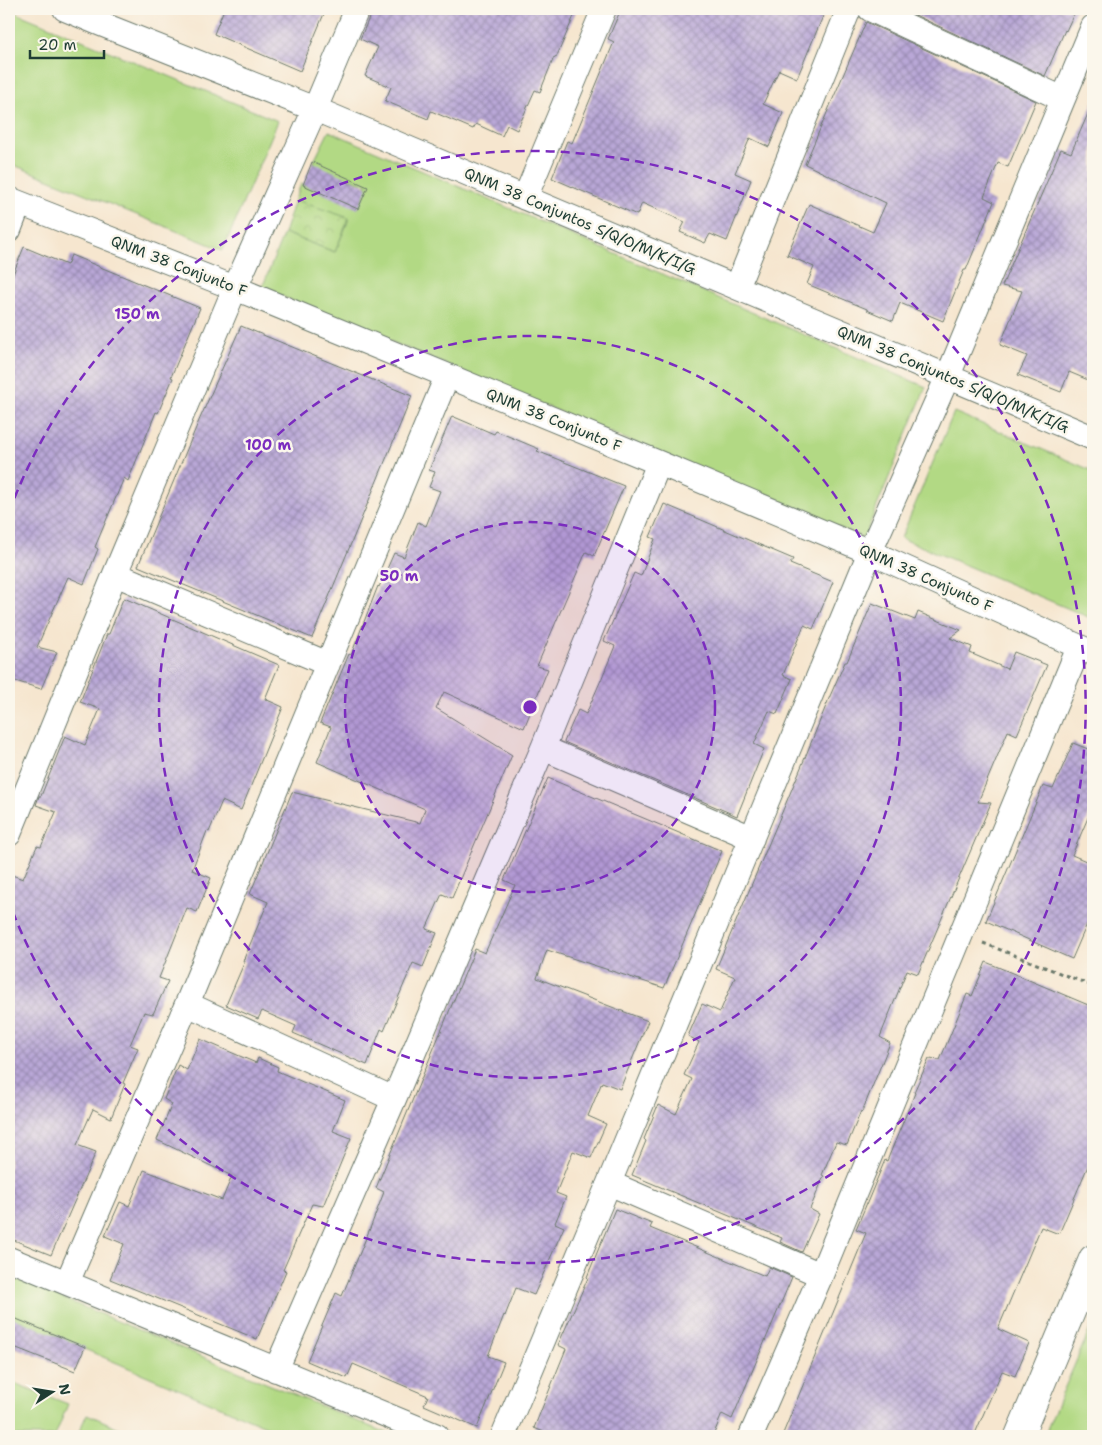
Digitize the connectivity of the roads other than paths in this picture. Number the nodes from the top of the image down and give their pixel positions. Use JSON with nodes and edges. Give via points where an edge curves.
{"nodes":[{"id":1,"x":65,"y":9,"type":"edge"},
{"id":2,"x":356,"y":9,"type":"edge"},
{"id":3,"x":604,"y":9,"type":"edge"},
{"id":4,"x":849,"y":9,"type":"edge"},
{"id":5,"x":870,"y":9,"type":"edge"},
{"id":6,"x":104,"y":17,"type":"edge"},
{"id":7,"x":1093,"y":27,"type":"edge"},
{"id":8,"x":1062,"y":100,"type":"junction"},
{"id":9,"x":315,"y":109,"type":"junction"},
{"id":10,"x":525,"y":198,"type":"junction"},
{"id":11,"x":14,"y":202,"type":"edge"},
{"id":12,"x":9,"y":230,"type":"edge"},
{"id":13,"x":737,"y":287,"type":"junction"},
{"id":14,"x":235,"y":288,"type":"junction"},
{"id":15,"x":447,"y":376,"type":"junction"},
{"id":16,"x":948,"y":376,"type":"junction"},
{"id":17,"x":1093,"y":438,"type":"edge"},
{"id":18,"x":659,"y":463,"type":"junction"},
{"id":19,"x":870,"y":552,"type":"junction"},
{"id":20,"x":115,"y":574,"type":"junction"},
{"id":21,"x":1086,"y":650,"type":"edge"},
{"id":22,"x":328,"y":664,"type":"junction"},
{"id":23,"x":542,"y":748,"type":"junction"},
{"id":24,"x":9,"y":834,"type":"edge"},
{"id":25,"x":752,"y":838,"type":"junction"},
{"id":26,"x":187,"y":1004,"type":"junction"},
{"id":27,"x":394,"y":1099,"type":"junction"},
{"id":28,"x":609,"y":1183,"type":"junction"},
{"id":29,"x":9,"y":1259,"type":"edge"},
{"id":30,"x":1093,"y":1259,"type":"edge"},
{"id":31,"x":821,"y":1275,"type":"junction"},
{"id":32,"x":67,"y":1283,"type":"junction"},
{"id":33,"x":276,"y":1370,"type":"junction"},
{"id":34,"x":436,"y":1436,"type":"edge"},
{"id":35,"x":503,"y":1436,"type":"edge"},
{"id":36,"x":751,"y":1436,"type":"edge"},
{"id":37,"x":1019,"y":1436,"type":"edge"}],
"edges":[{"from":1,"to":6,"type":"street","name":"QNM 38 Conjuntos S/Q/O/M/K/I/G"},
{"from":2,"to":9,"type":"street"},
{"from":3,"to":10,"type":"street"},
{"from":4,"to":13,"type":"street"},
{"from":5,"to":8,"type":"street"},
{"from":6,"to":9,"type":"street","name":"QNM 38 Conjuntos S/Q/O/M/K/I/G"},
{"from":7,"to":8,"type":"street"},
{"from":8,"to":16,"type":"street"},
{"from":9,"to":10,"type":"street","name":"QNM 38 Conjuntos S/Q/O/M/K/I/G"},
{"from":9,"to":14,"type":"street"},
{"from":10,"to":13,"type":"street","name":"QNM 38 Conjuntos S/Q/O/M/K/I/G"},
{"from":11,"to":12,"type":"street"},
{"from":11,"to":14,"type":"street","name":"QNM 38 Conjunto F"},
{"from":13,"to":16,"type":"street","name":"QNM 38 Conjuntos S/Q/O/M/K/I/G"},
{"from":14,"to":15,"type":"street","name":"QNM 38 Conjunto F"},
{"from":14,"to":20,"type":"street"},
{"from":15,"to":18,"type":"street","name":"QNM 38 Conjunto F"},
{"from":15,"to":22,"type":"street"},
{"from":16,"to":17,"type":"street","name":"QNM 38 Conjuntos S/Q/O/M/K/I/G"},
{"from":16,"to":19,"type":"street"},
{"from":18,"to":19,"type":"street","name":"QNM 38 Conjunto F"},
{"from":18,"to":23,"type":"street"},
{"from":19,"to":21,"type":"street","name":"QNM 38 Conjunto F"},
{"from":19,"to":25,"type":"street"},
{"from":20,"to":22,"type":"street"},
{"from":20,"to":24,"type":"street"},
{"from":21,"to":31,"type":"street","via":[[962,935]]},
{"from":22,"to":26,"type":"street"},
{"from":23,"to":25,"type":"street"},
{"from":23,"to":27,"type":"street"},
{"from":25,"to":28,"type":"street"},
{"from":26,"to":27,"type":"street"},
{"from":26,"to":32,"type":"street"},
{"from":27,"to":33,"type":"street"},
{"from":28,"to":31,"type":"street"},
{"from":28,"to":35,"type":"street"},
{"from":29,"to":32,"type":"street"},
{"from":30,"to":37,"type":"street"},
{"from":31,"to":36,"type":"street"},
{"from":32,"to":33,"type":"street"},
{"from":33,"to":34,"type":"street"}]}
